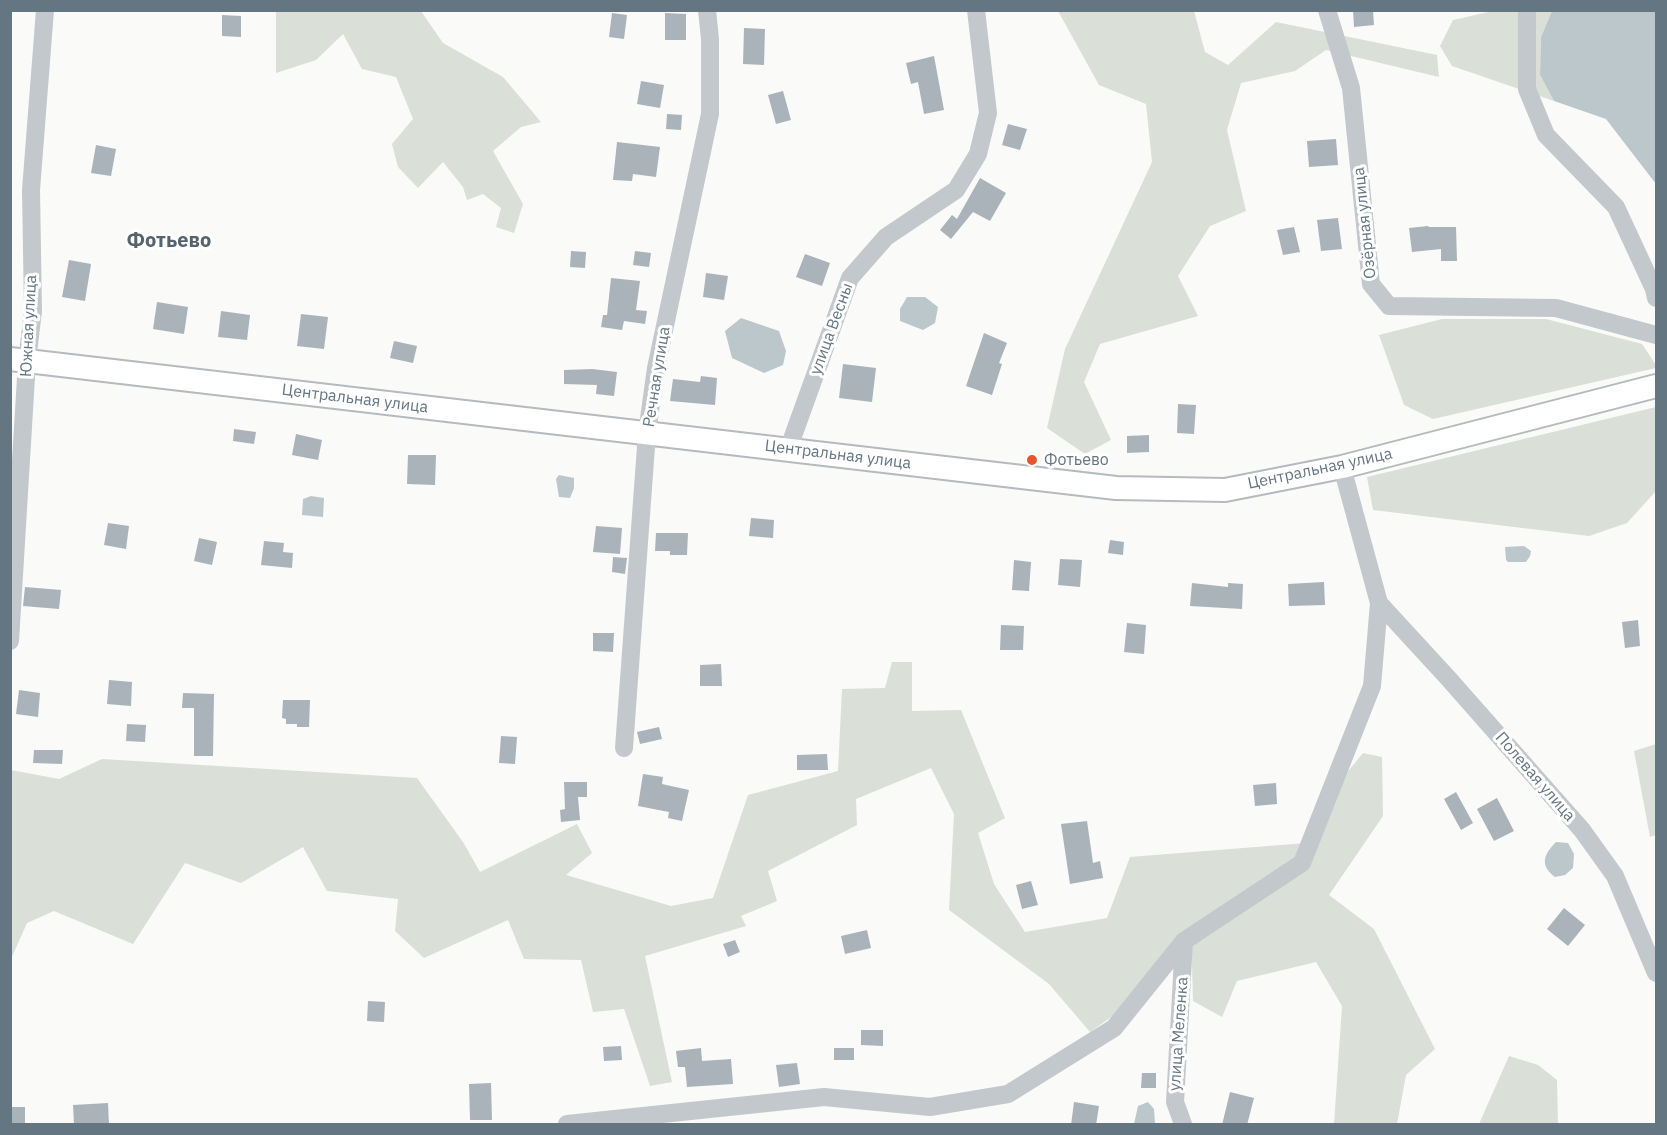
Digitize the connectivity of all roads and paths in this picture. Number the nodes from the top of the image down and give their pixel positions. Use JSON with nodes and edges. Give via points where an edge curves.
{"nodes":[{"id":1,"x":45,"y":10,"type":"edge"},
{"id":2,"x":707,"y":10,"type":"edge"},
{"id":3,"x":976,"y":10,"type":"edge"},
{"id":4,"x":1327,"y":10,"type":"edge"},
{"id":5,"x":1527,"y":10,"type":"edge"},
{"id":6,"x":1656,"y":298,"type":"edge"},
{"id":7,"x":1656,"y":335,"type":"edge"},
{"id":8,"x":19,"y":360,"type":"edge"},
{"id":9,"x":1656,"y":386,"type":"edge"},
{"id":10,"x":647,"y":433,"type":"junction"},
{"id":11,"x":788,"y":450,"type":"junction"},
{"id":12,"x":1342,"y":467,"type":"junction"},
{"id":13,"x":1379,"y":603,"type":"junction"},
{"id":14,"x":10,"y":641,"type":"edge"},
{"id":15,"x":624,"y":748,"type":"dead end"},
{"id":16,"x":1184,"y":941,"type":"junction"},
{"id":17,"x":1656,"y":973,"type":"edge"},
{"id":18,"x":567,"y":1125,"type":"edge"},
{"id":19,"x":1183,"y":1125,"type":"edge"}],
"edges":[{"from":1,"to":8,"type":"street","name":"Южная улица","via":[[31,190],[33,311]]},
{"from":2,"to":10,"type":"street","name":"Речная улица","via":[[710,114],[656,368]]},
{"from":3,"to":11,"type":"street","name":"улица Весны","via":[[988,113],[978,154],[956,190],[886,237],[850,278]]},
{"from":4,"to":7,"type":"street","name":"Озёрная улица","via":[[1351,88],[1371,284],[1389,306],[1556,308]]},
{"from":5,"to":6,"type":"street","via":[[1527,89],[1546,135],[1616,207]]},
{"from":8,"to":10,"type":"main road","name":"Центральная улица"},
{"from":8,"to":14,"type":"street","name":"Южная улица"},
{"from":9,"to":12,"type":"main road","name":"Центральная улица"},
{"from":10,"to":11,"type":"main road","name":"Центральная улица"},
{"from":10,"to":15,"type":"street","name":"Речная улица"},
{"from":11,"to":12,"type":"main road","name":"Центральная улица","via":[[1116,488],[1225,490]]},
{"from":12,"to":13,"type":"street"},
{"from":13,"to":16,"type":"street","via":[[1372,686],[1302,863]]},
{"from":13,"to":17,"type":"street","name":"Полевая улица","via":[[1582,830],[1616,876]]},
{"from":16,"to":18,"type":"street","via":[[1114,1028],[1008,1095],[930,1107],[824,1097]]},
{"from":16,"to":19,"type":"street","name":"улица Меленка","via":[[1175,1102]]}]}
